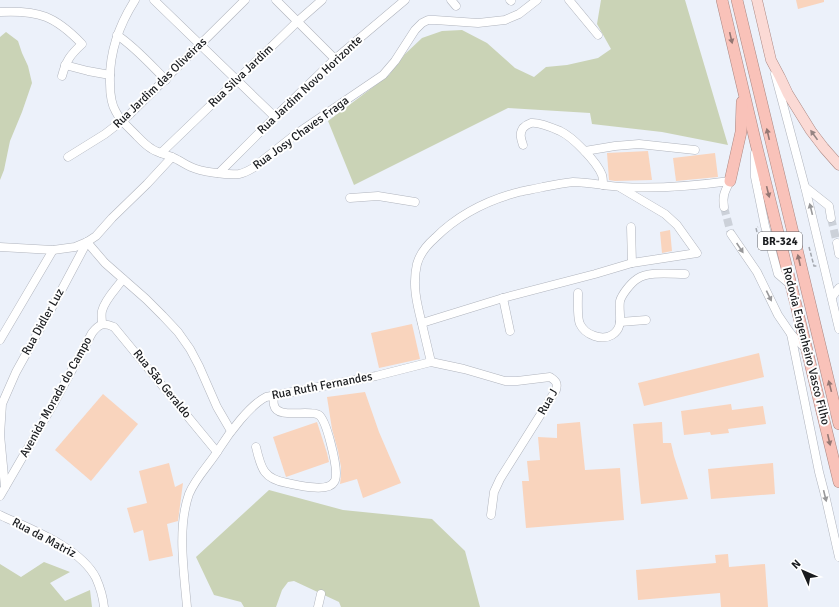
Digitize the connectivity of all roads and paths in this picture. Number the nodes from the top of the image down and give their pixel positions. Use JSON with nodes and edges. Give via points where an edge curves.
{"nodes":[{"id":1,"x":135,"y":0,"type":"edge"},
{"id":2,"x":154,"y":0,"type":"edge"},
{"id":3,"x":245,"y":0,"type":"edge"},
{"id":4,"x":276,"y":0,"type":"edge"},
{"id":5,"x":322,"y":0,"type":"edge"},
{"id":6,"x":405,"y":0,"type":"edge"},
{"id":7,"x":537,"y":0,"type":"edge"},
{"id":8,"x":569,"y":0,"type":"edge"},
{"id":9,"x":722,"y":0,"type":"edge"},
{"id":10,"x":736,"y":0,"type":"edge"},
{"id":11,"x":757,"y":0,"type":"edge"},
{"id":12,"x":0,"y":12,"type":"edge"},
{"id":13,"x":298,"y":21,"type":"junction"},
{"id":14,"x":117,"y":35,"type":"junction"},
{"id":15,"x":598,"y":35,"type":"dead end"},
{"id":16,"x":201,"y":45,"type":"junction"},
{"id":17,"x":335,"y":59,"type":"junction"},
{"id":18,"x":772,"y":60,"type":"junction"},
{"id":19,"x":65,"y":65,"type":"junction"},
{"id":20,"x":738,"y":72,"type":"junction"},
{"id":21,"x":110,"y":75,"type":"junction"},
{"id":22,"x":62,"y":76,"type":"dead end"},
{"id":23,"x":166,"y":80,"type":"junction"},
{"id":24,"x":238,"y":80,"type":"junction"},
{"id":25,"x":275,"y":117,"type":"junction"},
{"id":26,"x":122,"y":121,"type":"junction"},
{"id":27,"x":524,"y":145,"type":"dead end"},
{"id":28,"x":695,"y":150,"type":"dead end"},
{"id":29,"x":585,"y":151,"type":"junction"},
{"id":30,"x":161,"y":153,"type":"junction"},
{"id":31,"x":68,"y":157,"type":"dead end"},
{"id":32,"x":172,"y":157,"type":"junction"},
{"id":33,"x":839,"y":165,"type":"edge"},
{"id":34,"x":219,"y":172,"type":"junction"},
{"id":35,"x":730,"y":181,"type":"junction"},
{"id":36,"x":603,"y":185,"type":"junction"},
{"id":37,"x":620,"y":187,"type":"junction"},
{"id":38,"x":805,"y":187,"type":"junction"},
{"id":39,"x":350,"y":198,"type":"dead end"},
{"id":40,"x":415,"y":202,"type":"dead end"},
{"id":41,"x":724,"y":207,"type":"tunnel mouth"},
{"id":42,"x":831,"y":218,"type":"tunnel mouth"},
{"id":43,"x":631,"y":227,"type":"dead end"},
{"id":44,"x":731,"y":234,"type":"tunnel mouth"},
{"id":45,"x":87,"y":242,"type":"junction"},
{"id":46,"x":837,"y":243,"type":"dead end"},
{"id":47,"x":0,"y":247,"type":"edge"},
{"id":48,"x":53,"y":250,"type":"junction"},
{"id":49,"x":839,"y":254,"type":"edge"},
{"id":50,"x":632,"y":263,"type":"junction"},
{"id":51,"x":685,"y":274,"type":"dead end"},
{"id":52,"x":123,"y":279,"type":"junction"},
{"id":53,"x":839,"y":288,"type":"edge"},
{"id":54,"x":578,"y":294,"type":"dead end"},
{"id":55,"x":832,"y":297,"type":"junction"},
{"id":56,"x":503,"y":298,"type":"junction"},
{"id":57,"x":646,"y":320,"type":"dead end"},
{"id":58,"x":620,"y":322,"type":"junction"},
{"id":59,"x":422,"y":323,"type":"junction"},
{"id":60,"x":102,"y":324,"type":"junction"},
{"id":61,"x":839,"y":329,"type":"edge"},
{"id":62,"x":510,"y":331,"type":"dead end"},
{"id":63,"x":791,"y":334,"type":"junction"},
{"id":64,"x":0,"y":340,"type":"edge"},
{"id":65,"x":807,"y":349,"type":"junction"},
{"id":66,"x":431,"y":362,"type":"junction"},
{"id":67,"x":274,"y":396,"type":"junction"},
{"id":68,"x":1,"y":400,"type":"edge"},
{"id":69,"x":839,"y":424,"type":"edge"},
{"id":70,"x":231,"y":431,"type":"junction"},
{"id":71,"x":256,"y":447,"type":"dead end"},
{"id":72,"x":217,"y":452,"type":"junction"},
{"id":73,"x":839,"y":482,"type":"edge"},
{"id":74,"x":5,"y":487,"type":"junction"},
{"id":75,"x":0,"y":496,"type":"edge"},
{"id":76,"x":491,"y":514,"type":"dead end"},
{"id":77,"x":0,"y":515,"type":"edge"},
{"id":78,"x":839,"y":558,"type":"edge"},
{"id":79,"x":321,"y":594,"type":"dead end"},
{"id":80,"x":104,"y":607,"type":"edge"},
{"id":81,"x":187,"y":607,"type":"edge"},
{"id":82,"x":318,"y":607,"type":"edge"}],
"edges":[{"from":1,"to":14,"type":"street","name":"Rua Josy Chaves Fraga"},
{"from":2,"to":16,"type":"street"},
{"from":3,"to":16,"type":"street","name":"Rua Jardim das Oliveiras"},
{"from":4,"to":13,"type":"street"},
{"from":5,"to":13,"type":"street","name":"Rua Silva Jardim"},
{"from":6,"to":17,"type":"street","name":"Rua Jardim Novo Horizonte"},
{"from":7,"to":34,"type":"street","name":"Rua Josy Chaves Fraga","via":[[519,14],[504,20],[478,23],[428,20],[422,23],[390,68],[376,80],[296,134],[253,168],[238,174]]},
{"from":8,"to":15,"type":"street"},
{"from":9,"to":20,"type":"highway","name":"Rodovia Engenheiro Vasco Filho","number":"BR-324","one_way":true},
{"from":69,"to":10,"type":"highway","name":"Rodovia Engenheiro Vasco Filho","number":"BR-324","one_way":true},
{"from":11,"to":18,"type":"main road"},
{"from":12,"to":19,"type":"street","via":[[30,12],[59,23],[82,44]]},
{"from":13,"to":17,"type":"street"},
{"from":13,"to":24,"type":"street","name":"Rua Silva Jardim"},
{"from":14,"to":21,"type":"street","name":"Rua Josy Chaves Fraga"},
{"from":14,"to":23,"type":"street"},
{"from":16,"to":23,"type":"street","name":"Rua Jardim das Oliveiras"},
{"from":16,"to":24,"type":"street"},
{"from":17,"to":25,"type":"street","name":"Rua Jardim Novo Horizonte"},
{"from":33,"to":18,"type":"main road","one_way":true,"via":[[811,131],[788,94]]},
{"from":18,"to":38,"type":"street"},
{"from":19,"to":21,"type":"street"},
{"from":19,"to":22,"type":"street"},
{"from":20,"to":35,"type":"highway","via":[[742,98],[740,132]]},
{"from":20,"to":65,"type":"highway","name":"Rodovia Engenheiro Vasco Filho","number":"BR-324","one_way":true},
{"from":21,"to":26,"type":"street","name":"Rua Josy Chaves Fraga","via":[[112,101]]},
{"from":23,"to":26,"type":"street","name":"Rua Jardim das Oliveiras"},
{"from":24,"to":25,"type":"street"},
{"from":24,"to":30,"type":"street","name":"Rua Silva Jardim"},
{"from":25,"to":34,"type":"street","name":"Rua Jardim Novo Horizonte"},
{"from":26,"to":30,"type":"street","name":"Rua Josy Chaves Fraga","via":[[142,141]]},
{"from":26,"to":31,"type":"street","name":"Rua Jardim das Oliveiras"},
{"from":27,"to":29,"type":"street","via":[[520,137],[521,131],[531,123],[561,131]]},
{"from":28,"to":29,"type":"street","via":[[639,144]]},
{"from":29,"to":36,"type":"street","via":[[602,175]]},
{"from":30,"to":32,"type":"street","name":"Rua Josy Chaves Fraga"},
{"from":32,"to":34,"type":"street","name":"Rua Josy Chaves Fraga","via":[[198,170]]},
{"from":32,"to":45,"type":"street","via":[[96,236]]},
{"from":35,"to":37,"type":"street","via":[[666,188]]},
{"from":35,"to":41,"type":"street","via":[[722,200]]},
{"from":36,"to":37,"type":"street"},
{"from":36,"to":59,"type":"street","via":[[571,182],[519,192],[476,208],[443,230],[422,251],[417,264],[414,280]]},
{"from":37,"to":50,"type":"street","via":[[666,214],[697,253]]},
{"from":38,"to":42,"type":"street","via":[[829,206]]},
{"from":55,"to":38,"type":"street","one_way":true},
{"from":39,"to":40,"type":"street","via":[[378,196]]},
{"from":43,"to":50,"type":"street"},
{"from":44,"to":63,"type":"street","one_way":true,"via":[[757,272],[778,315]]},
{"from":45,"to":48,"type":"street","via":[[75,247]]},
{"from":45,"to":52,"type":"street"},
{"from":45,"to":68,"type":"street","name":"Rua Didler Luz"},
{"from":46,"to":49,"type":"street"},
{"from":47,"to":48,"type":"street"},
{"from":48,"to":64,"type":"street"},
{"from":50,"to":56,"type":"street"},
{"from":51,"to":58,"type":"street","via":[[647,275],[637,279],[620,300]]},
{"from":52,"to":60,"type":"street","via":[[104,306]]},
{"from":52,"to":70,"type":"street","via":[[163,316],[186,343]]},
{"from":53,"to":55,"type":"street"},
{"from":54,"to":58,"type":"street","via":[[580,324],[586,331],[604,338],[618,328]]},
{"from":55,"to":61,"type":"street"},
{"from":56,"to":59,"type":"street"},
{"from":56,"to":62,"type":"street"},
{"from":57,"to":58,"type":"street"},
{"from":59,"to":66,"type":"street"},
{"from":60,"to":72,"type":"street","name":"Rua São Geraldo","via":[[114,327]]},
{"from":60,"to":74,"type":"street","name":"Avenida Morada do Campo","via":[[92,333]]},
{"from":63,"to":65,"type":"street"},
{"from":63,"to":78,"type":"street","name":"Rodovia Engenheiro Vasco Filho","one_way":true},
{"from":65,"to":73,"type":"highway","name":"Rodovia Engenheiro Vasco Filho","number":"BR-324","one_way":true},
{"from":66,"to":67,"type":"street","name":"Rua Ruth Fernandes","via":[[376,376]]},
{"from":66,"to":76,"type":"street","name":"Rua J","via":[[505,381],[550,377],[556,381],[556,390],[500,479],[494,492]]},
{"from":67,"to":70,"type":"street","name":"Rua Ruth Fernandes","via":[[260,400]]},
{"from":67,"to":71,"type":"street","via":[[276,410],[314,413],[320,416],[330,439],[335,480],[330,487],[318,488],[279,482],[267,475],[263,469]]},
{"from":68,"to":74,"type":"street","name":"Rua Didler Luz","via":[[0,435]]},
{"from":70,"to":72,"type":"street","name":"Rua Ruth Fernandes"},
{"from":72,"to":81,"type":"street","name":"Rua Ruth Fernandes","via":[[189,494],[186,508],[182,558]]},
{"from":74,"to":75,"type":"street","name":"Avenida Morada do Campo"},
{"from":77,"to":80,"type":"street","name":"Rua da Matriz","via":[[64,546],[78,556],[96,578]]},
{"from":79,"to":82,"type":"street"}]}
